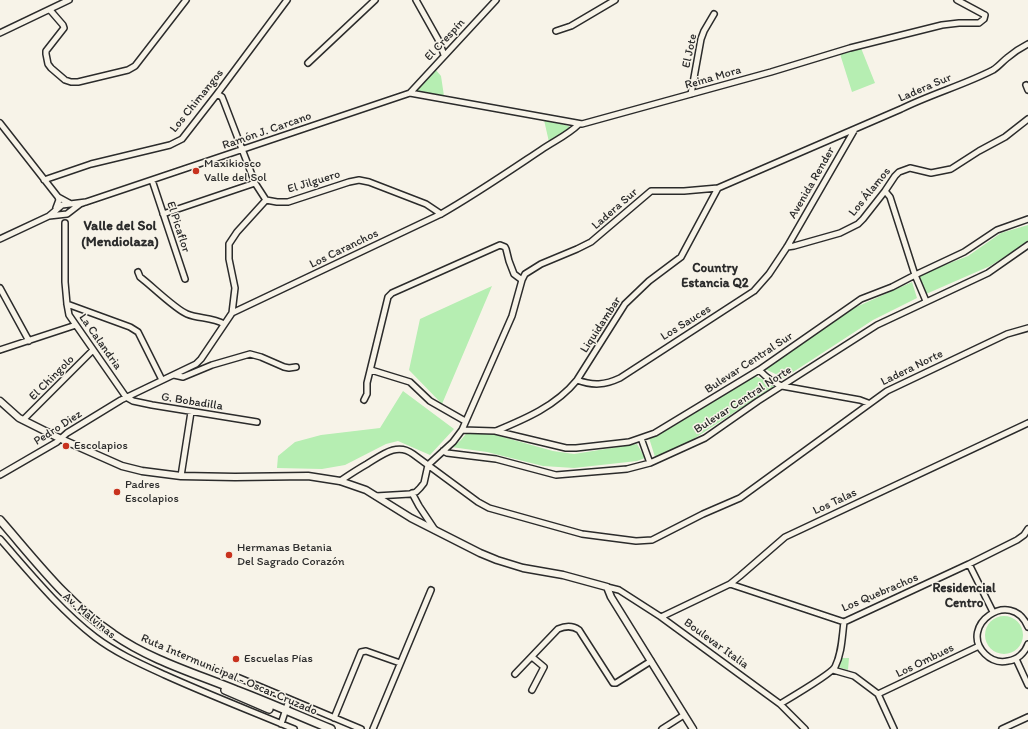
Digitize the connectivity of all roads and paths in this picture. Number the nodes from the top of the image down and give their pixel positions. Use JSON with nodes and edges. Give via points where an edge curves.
{"nodes":[{"id":1,"x":69,"y":0,"type":"edge"},
{"id":2,"x":186,"y":0,"type":"edge"},
{"id":3,"x":287,"y":0,"type":"edge"},
{"id":4,"x":374,"y":0,"type":"edge"},
{"id":5,"x":416,"y":0,"type":"edge"},
{"id":6,"x":496,"y":0,"type":"edge"},
{"id":7,"x":615,"y":0,"type":"edge"},
{"id":8,"x":958,"y":0,"type":"edge"},
{"id":9,"x":50,"y":10,"type":"junction"},
{"id":10,"x":714,"y":14,"type":"dead end"},
{"id":11,"x":556,"y":31,"type":"dead end"},
{"id":12,"x":0,"y":33,"type":"edge"},
{"id":13,"x":1028,"y":44,"type":"edge"},
{"id":14,"x":444,"y":55,"type":"junction"},
{"id":15,"x":308,"y":63,"type":"dead end"},
{"id":16,"x":410,"y":93,"type":"junction"},
{"id":17,"x":218,"y":94,"type":"junction"},
{"id":18,"x":691,"y":94,"type":"junction"},
{"id":19,"x":1028,"y":119,"type":"edge"},
{"id":20,"x":0,"y":123,"type":"edge"},
{"id":21,"x":579,"y":124,"type":"junction"},
{"id":22,"x":855,"y":129,"type":"junction"},
{"id":23,"x":243,"y":150,"type":"junction"},
{"id":24,"x":44,"y":180,"type":"junction"},
{"id":25,"x":152,"y":180,"type":"junction"},
{"id":26,"x":255,"y":183,"type":"junction"},
{"id":27,"x":718,"y":188,"type":"junction"},
{"id":28,"x":885,"y":191,"type":"junction"},
{"id":29,"x":58,"y":198,"type":"junction"},
{"id":30,"x":266,"y":200,"type":"junction"},
{"id":31,"x":86,"y":202,"type":"junction"},
{"id":32,"x":69,"y":203,"type":"junction"},
{"id":33,"x":56,"y":210,"type":"junction"},
{"id":34,"x":72,"y":211,"type":"junction"},
{"id":35,"x":163,"y":214,"type":"junction"},
{"id":36,"x":441,"y":214,"type":"junction"},
{"id":37,"x":61,"y":215,"type":"junction"},
{"id":38,"x":49,"y":216,"type":"junction"},
{"id":39,"x":1028,"y":220,"type":"edge"},
{"id":40,"x":66,"y":222,"type":"junction"},
{"id":41,"x":0,"y":239,"type":"edge"},
{"id":42,"x":1028,"y":244,"type":"edge"},
{"id":43,"x":787,"y":247,"type":"junction"},
{"id":44,"x":138,"y":272,"type":"dead end"},
{"id":45,"x":915,"y":275,"type":"junction"},
{"id":46,"x":185,"y":279,"type":"dead end"},
{"id":47,"x":522,"y":280,"type":"junction"},
{"id":48,"x":0,"y":288,"type":"edge"},
{"id":49,"x":926,"y":301,"type":"junction"},
{"id":50,"x":67,"y":304,"type":"junction"},
{"id":51,"x":232,"y":313,"type":"junction"},
{"id":52,"x":224,"y":324,"type":"junction"},
{"id":53,"x":76,"y":325,"type":"junction"},
{"id":54,"x":1028,"y":328,"type":"edge"},
{"id":55,"x":29,"y":341,"type":"junction"},
{"id":56,"x":0,"y":350,"type":"edge"},
{"id":57,"x":93,"y":350,"type":"junction"},
{"id":58,"x":296,"y":367,"type":"dead end"},
{"id":59,"x":371,"y":370,"type":"junction"},
{"id":60,"x":760,"y":370,"type":"junction"},
{"id":61,"x":174,"y":375,"type":"junction"},
{"id":62,"x":162,"y":380,"type":"junction"},
{"id":63,"x":577,"y":380,"type":"junction"},
{"id":64,"x":782,"y":386,"type":"junction"},
{"id":65,"x":126,"y":397,"type":"junction"},
{"id":66,"x":364,"y":400,"type":"dead end"},
{"id":67,"x":0,"y":402,"type":"edge"},
{"id":68,"x":868,"y":403,"type":"junction"},
{"id":69,"x":191,"y":412,"type":"junction"},
{"id":70,"x":24,"y":420,"type":"junction"},
{"id":71,"x":257,"y":422,"type":"dead end"},
{"id":72,"x":465,"y":422,"type":"junction"},
{"id":73,"x":1028,"y":423,"type":"edge"},
{"id":74,"x":462,"y":430,"type":"junction"},
{"id":75,"x":495,"y":432,"type":"junction"},
{"id":76,"x":641,"y":438,"type":"junction"},
{"id":77,"x":61,"y":439,"type":"junction"},
{"id":78,"x":443,"y":451,"type":"junction"},
{"id":79,"x":650,"y":463,"type":"junction"},
{"id":80,"x":428,"y":465,"type":"junction"},
{"id":81,"x":0,"y":475,"type":"edge"},
{"id":82,"x":181,"y":476,"type":"junction"},
{"id":83,"x":340,"y":480,"type":"junction"},
{"id":84,"x":412,"y":493,"type":"junction"},
{"id":85,"x":376,"y":496,"type":"junction"},
{"id":86,"x":0,"y":520,"type":"edge"},
{"id":87,"x":0,"y":525,"type":"edge"},
{"id":88,"x":1028,"y":529,"type":"edge"},
{"id":89,"x":435,"y":530,"type":"junction"},
{"id":90,"x":0,"y":539,"type":"edge"},
{"id":91,"x":969,"y":564,"type":"junction"},
{"id":92,"x":730,"y":584,"type":"junction"},
{"id":93,"x":607,"y":587,"type":"junction"},
{"id":94,"x":431,"y":590,"type":"dead end"},
{"id":95,"x":993,"y":612,"type":"junction"},
{"id":96,"x":661,"y":616,"type":"junction"},
{"id":97,"x":844,"y":622,"type":"junction"},
{"id":98,"x":1028,"y":626,"type":"edge"},
{"id":99,"x":1028,"y":644,"type":"edge"},
{"id":100,"x":979,"y":646,"type":"junction"},
{"id":101,"x":532,"y":657,"type":"junction"},
{"id":102,"x":1016,"y":659,"type":"junction"},
{"id":103,"x":651,"y":661,"type":"junction"},
{"id":104,"x":400,"y":663,"type":"junction"},
{"id":105,"x":833,"y":670,"type":"junction"},
{"id":106,"x":515,"y":674,"type":"dead end"},
{"id":107,"x":237,"y":677,"type":"dead end"},
{"id":108,"x":1028,"y":685,"type":"edge"},
{"id":109,"x":532,"y":690,"type":"dead end"},
{"id":110,"x":878,"y":694,"type":"junction"},
{"id":111,"x":290,"y":700,"type":"junction"},
{"id":112,"x":780,"y":704,"type":"junction"},
{"id":113,"x":285,"y":713,"type":"junction"},
{"id":114,"x":684,"y":714,"type":"junction"},
{"id":115,"x":1028,"y":717,"type":"edge"},
{"id":116,"x":334,"y":718,"type":"junction"},
{"id":117,"x":281,"y":724,"type":"junction"},
{"id":118,"x":803,"y":728,"type":"edge"},
{"id":119,"x":294,"y":729,"type":"edge"},
{"id":120,"x":318,"y":729,"type":"edge"},
{"id":121,"x":331,"y":729,"type":"edge"},
{"id":122,"x":361,"y":729,"type":"edge"},
{"id":123,"x":373,"y":729,"type":"edge"},
{"id":124,"x":662,"y":729,"type":"edge"},
{"id":125,"x":693,"y":729,"type":"edge"},
{"id":126,"x":894,"y":729,"type":"edge"},
{"id":127,"x":1002,"y":729,"type":"edge"}],
"edges":[{"from":1,"to":9,"type":"street"},
{"from":2,"to":9,"type":"street","via":[[135,66],[128,70],[74,82],[65,80],[57,74],[46,58],[46,51],[64,28]]},
{"from":3,"to":17,"type":"street","name":"Los Chimangos"},
{"from":4,"to":15,"type":"street"},
{"from":5,"to":14,"type":"street"},
{"from":6,"to":14,"type":"street","name":"El Crespín"},
{"from":7,"to":11,"type":"street","via":[[571,26]]},
{"from":8,"to":18,"type":"street","name":"Reina Mora","via":[[985,15],[983,21],[942,25],[850,48]]},
{"from":9,"to":12,"type":"street"},
{"from":10,"to":18,"type":"street","name":"El Jote","via":[[701,39]]},
{"from":13,"to":22,"type":"street","name":"Ladera Sur","via":[[1012,53],[994,69]]},
{"from":14,"to":16,"type":"street","name":"El Crespín"},
{"from":16,"to":21,"type":"street","name":"Reina Mora"},
{"from":16,"to":23,"type":"street","name":"Ramón J. Carcano"},
{"from":17,"to":23,"type":"street","via":[[222,97]]},
{"from":17,"to":24,"type":"street","name":"Los Chimangos","via":[[186,134],[170,145],[92,164]]},
{"from":18,"to":21,"type":"street","name":"Reina Mora"},
{"from":19,"to":28,"type":"street","name":"Los Álamos","via":[[1005,137],[951,169],[931,173],[910,168],[899,172]]},
{"from":20,"to":24,"type":"street"},
{"from":21,"to":36,"type":"street","name":"Los Caranchos","via":[[507,174]]},
{"from":22,"to":27,"type":"street","name":"Ladera Sur"},
{"from":22,"to":43,"type":"street","name":"Avenida Render"},
{"from":23,"to":25,"type":"street","name":"Ramón J. Carcano"},
{"from":23,"to":26,"type":"street"},
{"from":24,"to":29,"type":"street"},
{"from":25,"to":31,"type":"street","name":"Ramón J. Carcano"},
{"from":25,"to":35,"type":"street","name":"El Picaflor"},
{"from":26,"to":30,"type":"street"},
{"from":26,"to":35,"type":"street"},
{"from":27,"to":47,"type":"street","name":"Ladera Sur","via":[[652,191],[597,238],[533,268]]},
{"from":27,"to":63,"type":"street","name":"Liquidambar","via":[[681,257],[625,304]]},
{"from":28,"to":43,"type":"street","name":"Los Álamos","via":[[863,219],[848,230]]},
{"from":28,"to":45,"type":"street","via":[[890,197]]},
{"from":29,"to":32,"type":"street"},
{"from":29,"to":33,"type":"street"},
{"from":30,"to":36,"type":"street","name":"El Jilguero","via":[[288,202],[359,180],[426,204]]},
{"from":30,"to":51,"type":"street","via":[[229,244],[235,288]]},
{"from":31,"to":32,"type":"street","name":"Ramón J. Carcano"},
{"from":31,"to":34,"type":"street","name":"Ramón J. Carcano"},
{"from":32,"to":33,"type":"street","name":"Ramón J. Carcano"},
{"from":32,"to":34,"type":"street"},
{"from":33,"to":37,"type":"street"},
{"from":33,"to":38,"type":"street","name":"Ramón J. Carcano"},
{"from":34,"to":37,"type":"street","name":"Ramón J. Carcano"},
{"from":34,"to":40,"type":"street","name":"La Calandria"},
{"from":35,"to":46,"type":"street","name":"El Picaflor"},
{"from":36,"to":51,"type":"street","name":"Los Caranchos"},
{"from":37,"to":38,"type":"street","name":"Ramón J. Carcano"},
{"from":37,"to":40,"type":"street"},
{"from":38,"to":41,"type":"street","name":"Ramón J. Carcano"},
{"from":39,"to":45,"type":"street","name":"Bulevar Central Sur","via":[[997,230],[970,249]]},
{"from":40,"to":50,"type":"street","name":"La Calandria"},
{"from":42,"to":49,"type":"street","name":"Bulevar Central Norte","via":[[988,272]]},
{"from":43,"to":63,"type":"street","name":"Los Sauces","via":[[754,291],[626,374],[604,384]]},
{"from":44,"to":52,"type":"street","via":[[140,277],[184,313],[212,318]]},
{"from":45,"to":49,"type":"street"},
{"from":45,"to":60,"type":"street","name":"Bulevar Central Sur","via":[[855,303]]},
{"from":47,"to":59,"type":"street","via":[[514,274],[506,249],[500,245],[392,293],[388,297]]},
{"from":47,"to":72,"type":"street","via":[[512,316]]},
{"from":48,"to":55,"type":"street"},
{"from":49,"to":64,"type":"street","name":"Bulevar Central Norte","via":[[877,325]]},
{"from":50,"to":53,"type":"street","name":"La Calandria","via":[[69,315]]},
{"from":50,"to":62,"type":"street","via":[[138,332]]},
{"from":51,"to":52,"type":"street","name":"Los Caranchos"},
{"from":52,"to":61,"type":"street","name":"Los Caranchos","via":[[198,361]]},
{"from":53,"to":55,"type":"street"},
{"from":53,"to":57,"type":"street","name":"La Calandria"},
{"from":54,"to":68,"type":"street","name":"Ladera Norte","via":[[1000,338],[887,391]]},
{"from":55,"to":56,"type":"street"},
{"from":57,"to":65,"type":"street","name":"La Calandria"},
{"from":57,"to":70,"type":"street","name":"El Chingolo"},
{"from":58,"to":61,"type":"street","via":[[289,368],[250,354],[182,377]]},
{"from":59,"to":66,"type":"street"},
{"from":59,"to":72,"type":"street","via":[[410,382],[430,401]]},
{"from":60,"to":64,"type":"street"},
{"from":60,"to":76,"type":"street","name":"Bulevar Central Sur","via":[[673,423]]},
{"from":61,"to":62,"type":"street","name":"Los Caranchos"},
{"from":62,"to":65,"type":"street","name":"Los Caranchos"},
{"from":63,"to":75,"type":"street","name":"Liquidambar","via":[[571,388],[539,412]]},
{"from":64,"to":68,"type":"street"},
{"from":64,"to":79,"type":"street","name":"Bulevar Central Norte","via":[[705,438]]},
{"from":65,"to":69,"type":"street","name":"G. Bobadilla","via":[[133,401]]},
{"from":65,"to":77,"type":"street","name":"Pedro Diez"},
{"from":67,"to":70,"type":"street"},
{"from":68,"to":80,"type":"street","name":"Ladera Norte","via":[[736,500],[661,536],[644,541],[582,534],[489,508]]},
{"from":69,"to":71,"type":"street","name":"G. Bobadilla"},
{"from":69,"to":82,"type":"street"},
{"from":70,"to":77,"type":"street"},
{"from":72,"to":74,"type":"street"},
{"from":73,"to":92,"type":"street","name":"Los Talas","via":[[785,537]]},
{"from":74,"to":75,"type":"street","name":"Bulevar Central Sur"},
{"from":74,"to":78,"type":"street"},
{"from":75,"to":76,"type":"street","name":"Bulevar Central Sur","via":[[566,448],[629,442]]},
{"from":76,"to":79,"type":"street"},
{"from":77,"to":81,"type":"street","name":"Pedro Diez"},
{"from":77,"to":82,"type":"street","via":[[126,467]]},
{"from":78,"to":79,"type":"street","name":"Bulevar Central Norte","via":[[504,461],[556,475],[627,469]]},
{"from":78,"to":80,"type":"street"},
{"from":80,"to":83,"type":"street","name":"Ladera Norte","via":[[405,449],[394,449]]},
{"from":80,"to":84,"type":"street","via":[[424,483]]},
{"from":82,"to":83,"type":"street","via":[[308,476]]},
{"from":83,"to":85,"type":"street"},
{"from":84,"to":85,"type":"street"},
{"from":84,"to":89,"type":"street"},
{"from":85,"to":89,"type":"street"},
{"from":86,"to":113,"type":"main road","name":"Ruta Intermunicipal - Oscar Cruzado","via":[[67,595],[112,634],[155,658],[238,690]]},
{"from":87,"to":113,"type":"main road","name":"Ruta Intermunicipal - Oscar Cruzado","via":[[62,594],[83,615],[109,635],[152,660]]},
{"from":88,"to":91,"type":"street","name":"Los Quebrachos","via":[[1017,540]]},
{"from":89,"to":93,"type":"street","via":[[508,564]]},
{"from":90,"to":117,"type":"street","name":"Av. Malvinas","via":[[55,601],[108,645],[172,678]]},
{"from":91,"to":95,"type":"street"},
{"from":91,"to":97,"type":"street","name":"Los Quebrachos"},
{"from":92,"to":96,"type":"street","name":"Los Talas"},
{"from":92,"to":97,"type":"street","name":"Los Quebrachos"},
{"from":93,"to":96,"type":"street","name":"Boulevar Italia","via":[[619,590]]},
{"from":93,"to":103,"type":"street"},
{"from":94,"to":104,"type":"street"},
{"from":95,"to":98,"type":"street","via":[[1009,610],[1017,613]]},
{"from":95,"to":100,"type":"street","via":[[981,622],[978,630]]},
{"from":96,"to":112,"type":"street","name":"Boulevar Italia"},
{"from":97,"to":105,"type":"street","via":[[841,648]]},
{"from":99,"to":102,"type":"street"},
{"from":100,"to":102,"type":"street","via":[[988,657],[995,660],[1002,662]]},
{"from":100,"to":110,"type":"street","name":"Los Ombues"},
{"from":101,"to":103,"type":"street","via":[[558,629],[569,626],[579,630],[613,683]]},
{"from":101,"to":106,"type":"street"},
{"from":101,"to":109,"type":"street","via":[[544,667]]},
{"from":102,"to":108,"type":"street"},
{"from":103,"to":114,"type":"street"},
{"from":104,"to":116,"type":"street","via":[[366,651],[361,652]]},
{"from":104,"to":123,"type":"street"},
{"from":105,"to":110,"type":"street","via":[[854,676]]},
{"from":105,"to":112,"type":"street"},
{"from":107,"to":111,"type":"street"},
{"from":110,"to":126,"type":"street"},
{"from":111,"to":113,"type":"street"},
{"from":111,"to":116,"type":"street"},
{"from":112,"to":118,"type":"street","name":"Boulevar Italia"},
{"from":113,"to":117,"type":"street"},
{"from":113,"to":120,"type":"main road","name":"Ruta Intermunicipal - Oscar Cruzado"},
{"from":113,"to":121,"type":"main road","name":"Ruta Intermunicipal - Oscar Cruzado"},
{"from":114,"to":124,"type":"street"},
{"from":114,"to":125,"type":"street"},
{"from":115,"to":127,"type":"street"},
{"from":116,"to":122,"type":"street"},
{"from":117,"to":119,"type":"street","name":"Av. Malvinas"}]}
